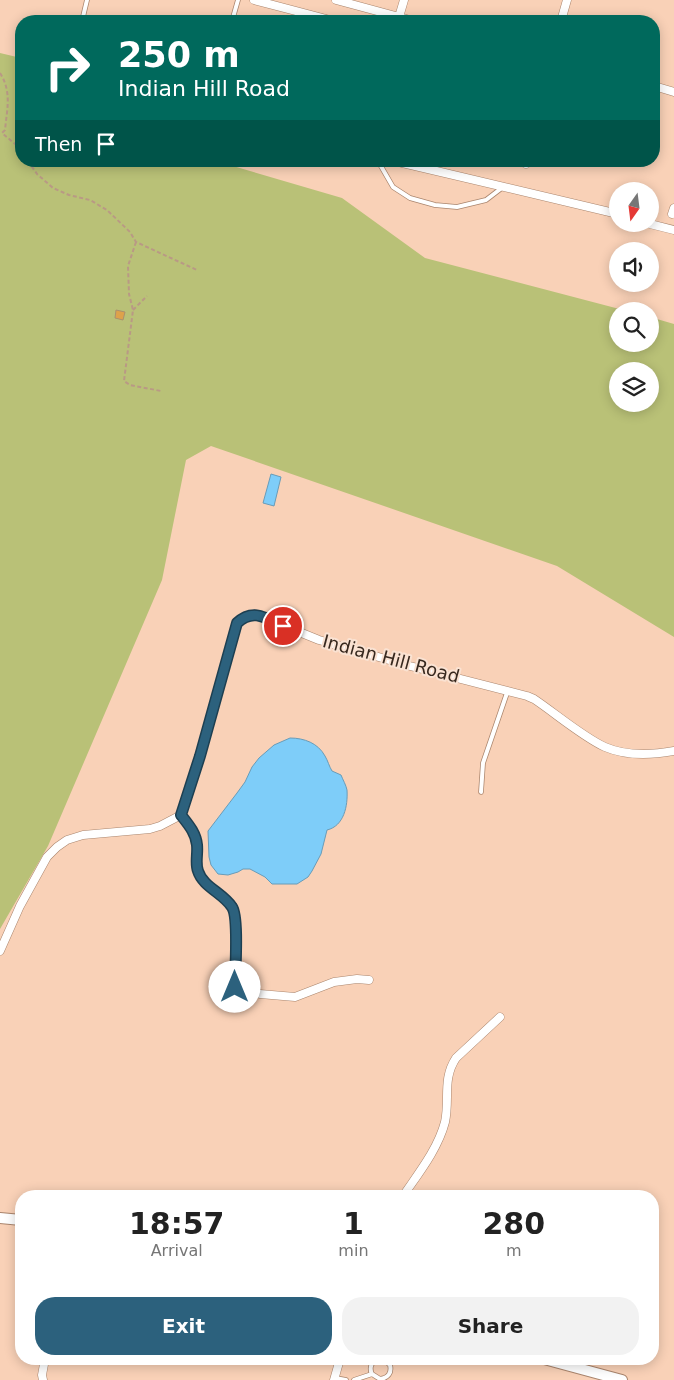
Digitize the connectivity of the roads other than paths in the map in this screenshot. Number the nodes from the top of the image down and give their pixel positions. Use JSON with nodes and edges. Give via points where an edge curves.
{"nodes":[{"id":1,"x":87,"y":0,"type":"edge"},
{"id":2,"x":238,"y":0,"type":"edge"},
{"id":3,"x":254,"y":0,"type":"edge"},
{"id":4,"x":336,"y":0,"type":"edge"},
{"id":5,"x":404,"y":0,"type":"edge"},
{"id":6,"x":567,"y":0,"type":"edge"},
{"id":7,"x":83,"y":15,"type":"edge"},
{"id":8,"x":234,"y":15,"type":"edge"},
{"id":9,"x":311,"y":15,"type":"edge"},
{"id":10,"x":392,"y":15,"type":"edge"},
{"id":11,"x":400,"y":15,"type":"edge"},
{"id":12,"x":563,"y":15,"type":"edge"},
{"id":13,"x":660,"y":88,"type":"edge"},
{"id":14,"x":674,"y":92,"type":"edge"},
{"id":15,"x":381,"y":167,"type":"edge"},
{"id":16,"x":419,"y":167,"type":"edge"},
{"id":17,"x":504,"y":187,"type":"junction"},
{"id":18,"x":609,"y":212,"type":"edge"},
{"id":19,"x":659,"y":226,"type":"edge"},
{"id":20,"x":674,"y":230,"type":"edge"},
{"id":21,"x":508,"y":690,"type":"junction"},
{"id":22,"x":674,"y":751,"type":"edge"},
{"id":23,"x":480,"y":792,"type":"dead end"},
{"id":24,"x":181,"y":815,"type":"junction"},
{"id":25,"x":0,"y":951,"type":"edge"},
{"id":26,"x":370,"y":980,"type":"dead end"},
{"id":27,"x":500,"y":1017,"type":"dead end"},
{"id":28,"x":407,"y":1190,"type":"edge"},
{"id":29,"x":0,"y":1218,"type":"edge"},
{"id":30,"x":15,"y":1219,"type":"edge"},
{"id":31,"x":43,"y":1365,"type":"edge"},
{"id":32,"x":338,"y":1365,"type":"edge"},
{"id":33,"x":371,"y":1365,"type":"edge"},
{"id":34,"x":390,"y":1365,"type":"edge"},
{"id":35,"x":566,"y":1365,"type":"edge"},
{"id":36,"x":372,"y":1374,"type":"junction"},
{"id":37,"x":335,"y":1379,"type":"edge"},
{"id":38,"x":376,"y":1379,"type":"edge"},
{"id":39,"x":44,"y":1380,"type":"edge"},
{"id":40,"x":346,"y":1380,"type":"edge"},
{"id":41,"x":354,"y":1380,"type":"edge"},
{"id":42,"x":622,"y":1380,"type":"edge"}],
"edges":[{"from":1,"to":7,"type":"lane"},
{"from":2,"to":8,"type":"lane"},
{"from":3,"to":9,"type":"street"},
{"from":4,"to":10,"type":"street"},
{"from":5,"to":11,"type":"street"},
{"from":6,"to":12,"type":"street"},
{"from":13,"to":14,"type":"street"},
{"from":15,"to":17,"type":"lane","via":[[393,187],[410,198],[435,205],[457,207],[486,200]]},
{"from":16,"to":17,"type":"street"},
{"from":17,"to":18,"type":"street"},
{"from":19,"to":20,"type":"street"},
{"from":21,"to":22,"type":"street","name":"Indian Hill Road","via":[[534,699],[606,747],[635,753]]},
{"from":21,"to":23,"type":"lane","via":[[483,763]]},
{"from":21,"to":24,"type":"street","name":"Indian Hill Road","via":[[319,640],[263,616],[243,617],[234,630]]},
{"from":24,"to":25,"type":"street","via":[[150,829],[83,834],[57,847],[47,857],[20,906]]},
{"from":24,"to":26,"type":"street","via":[[196,838],[198,873],[234,909],[235,987],[260,994],[295,997],[334,982]]},
{"from":27,"to":28,"type":"street","via":[[451,1065],[447,1074],[444,1124],[434,1148]]},
{"from":29,"to":30,"type":"street"},
{"from":31,"to":39,"type":"street"},
{"from":32,"to":37,"type":"street"},
{"from":33,"to":36,"type":"lane"},
{"from":34,"to":38,"type":"lane","via":[[386,1377]]},
{"from":35,"to":42,"type":"street"},
{"from":36,"to":38,"type":"lane"},
{"from":36,"to":41,"type":"lane"},
{"from":37,"to":40,"type":"lane"}]}
